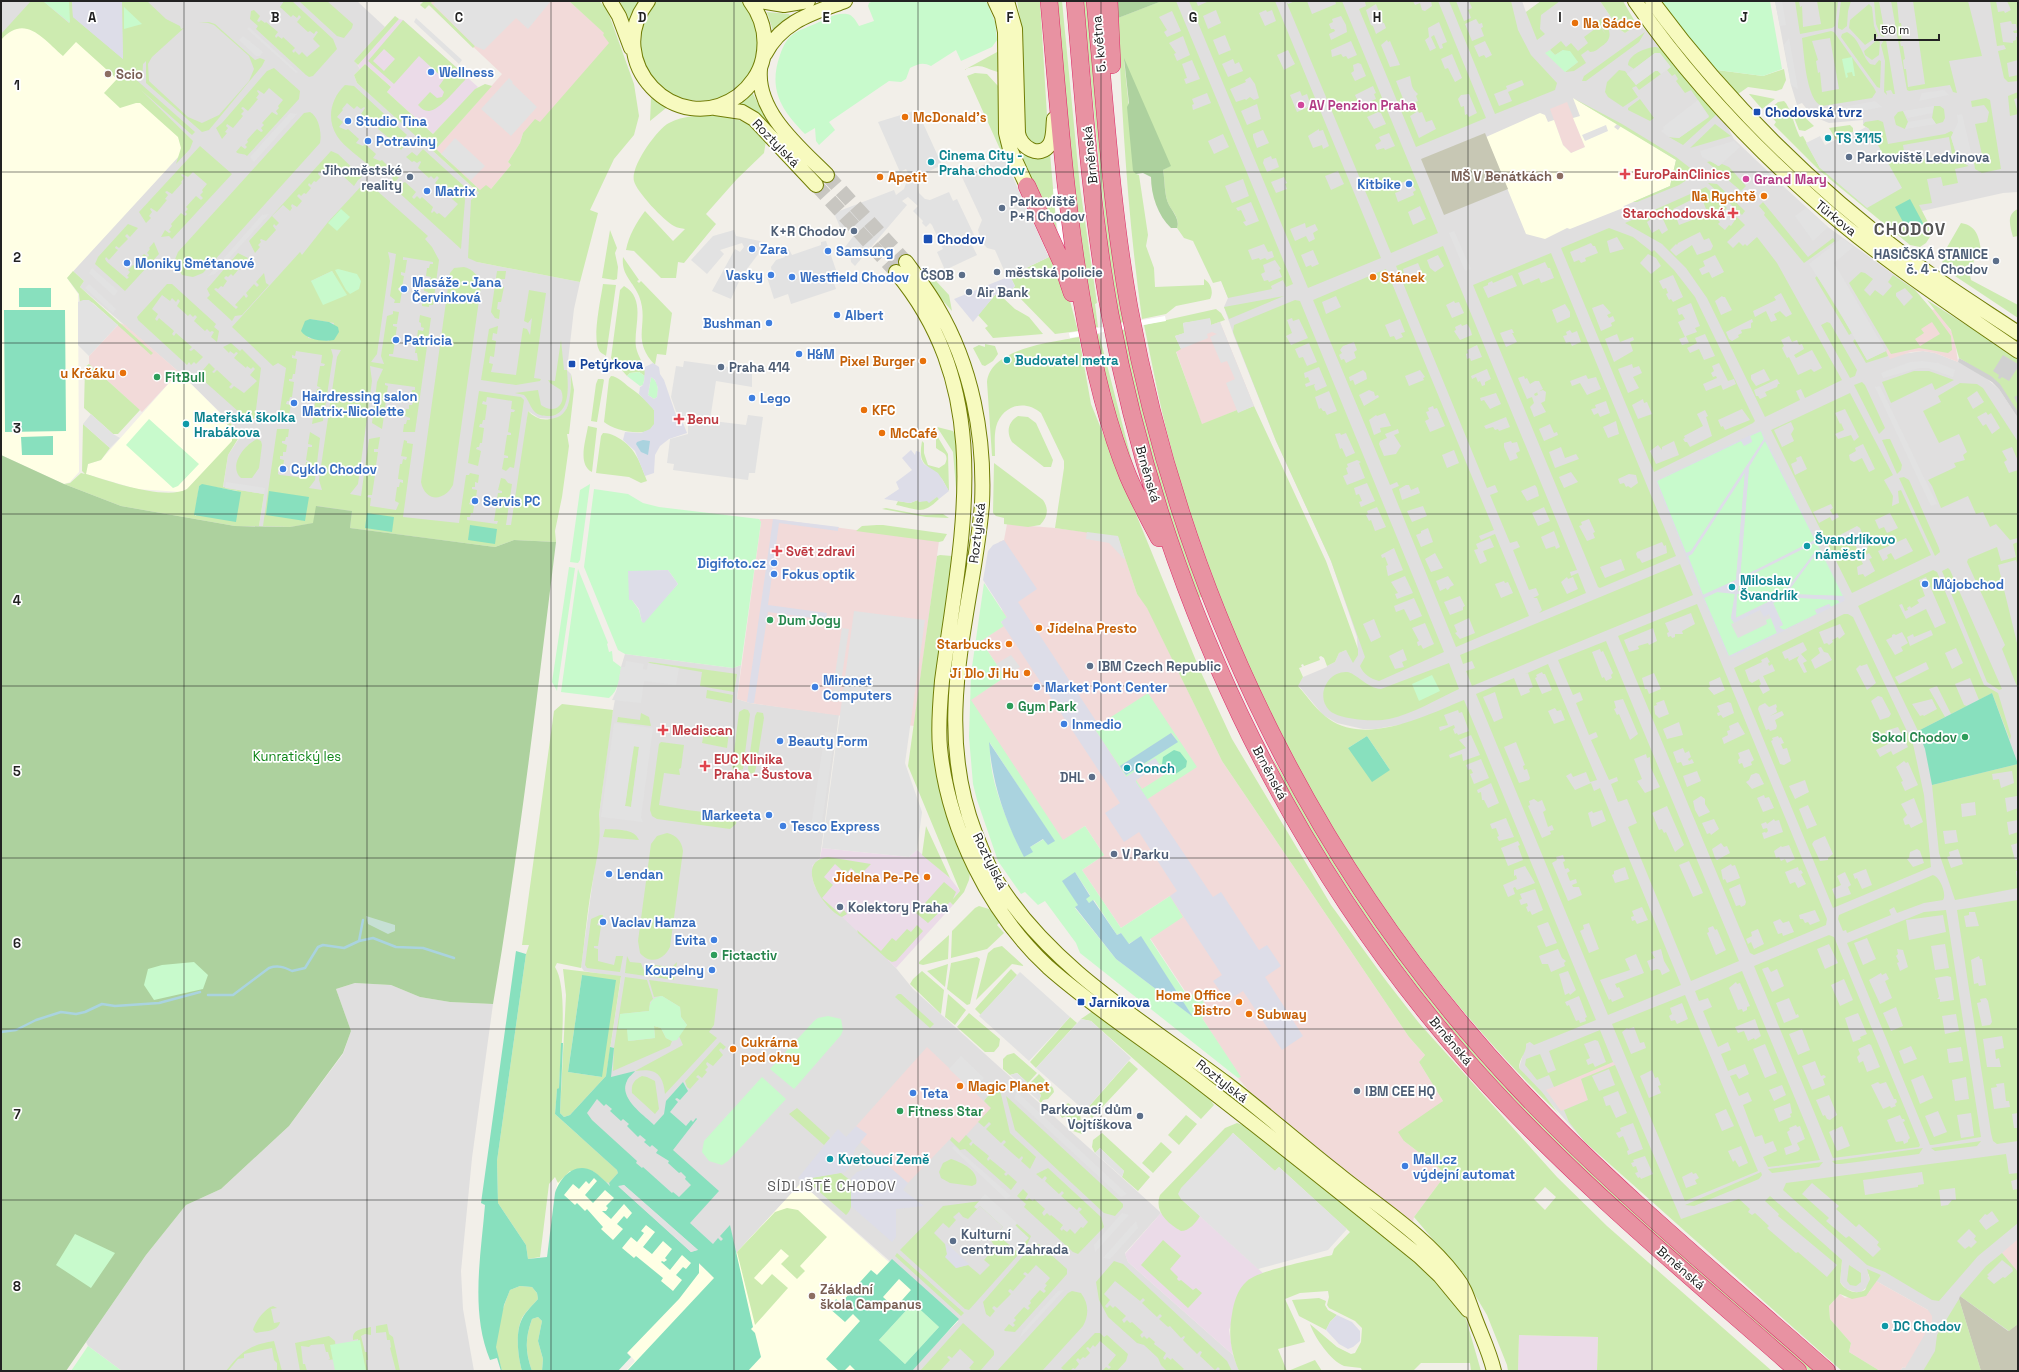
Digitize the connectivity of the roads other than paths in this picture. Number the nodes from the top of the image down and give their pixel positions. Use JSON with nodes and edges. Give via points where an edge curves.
{"nodes":[{"id":1,"x":610,"y":1,"type":"edge"},
{"id":2,"x":648,"y":1,"type":"edge"},
{"id":3,"x":750,"y":1,"type":"edge"},
{"id":4,"x":760,"y":1,"type":"edge"},
{"id":5,"x":808,"y":1,"type":"edge"},
{"id":6,"x":845,"y":1,"type":"edge"},
{"id":7,"x":995,"y":1,"type":"edge"},
{"id":8,"x":1007,"y":1,"type":"edge"},
{"id":9,"x":1049,"y":1,"type":"edge"},
{"id":10,"x":1075,"y":1,"type":"edge"},
{"id":11,"x":1095,"y":1,"type":"edge"},
{"id":12,"x":1109,"y":1,"type":"edge"},
{"id":13,"x":1635,"y":1,"type":"edge"},
{"id":14,"x":1652,"y":1,"type":"edge"},
{"id":15,"x":637,"y":63,"type":"junction"},
{"id":16,"x":762,"y":63,"type":"junction"},
{"id":17,"x":1057,"y":85,"type":"junction"},
{"id":18,"x":1103,"y":88,"type":"joint"},
{"id":19,"x":706,"y":108,"type":"junction"},
{"id":20,"x":1109,"y":149,"type":"junction"},
{"id":21,"x":827,"y":175,"type":"tunnel mouth"},
{"id":22,"x":816,"y":185,"type":"tunnel mouth"},
{"id":23,"x":1027,"y":186,"type":"joint"},
{"id":24,"x":901,"y":267,"type":"tunnel mouth"},
{"id":25,"x":2018,"y":332,"type":"edge"},
{"id":26,"x":1088,"y":336,"type":"junction"},
{"id":27,"x":2018,"y":351,"type":"edge"},
{"id":28,"x":1187,"y":591,"type":"junction"},
{"id":29,"x":1494,"y":1371,"type":"edge"},
{"id":30,"x":1798,"y":1371,"type":"edge"},
{"id":31,"x":1827,"y":1371,"type":"edge"}],
"edges":[{"from":1,"to":15,"type":"main road","via":[[619,16]]},
{"from":2,"to":15,"type":"main road","via":[[635,28]]},
{"from":3,"to":16,"type":"main road","name":"Roztylská","via":[[763,29],[765,45]]},
{"from":4,"to":5,"type":"main road","via":[[784,5]]},
{"from":6,"to":16,"type":"main road","via":[[809,14],[785,28],[771,43]]},
{"from":7,"to":23,"type":"main road","via":[[1005,28],[1007,139]]},
{"from":8,"to":17,"type":"main road","via":[[1015,29],[1018,133],[1020,142],[1027,149],[1040,151],[1046,148],[1053,137]]},
{"from":9,"to":17,"type":"highway"},
{"from":10,"to":28,"type":"highway","name":"Brněnská","via":[[1095,201],[1110,311],[1148,476]]},
{"from":11,"to":18,"type":"highway","name":"5. května"},
{"from":12,"to":20,"type":"highway","via":[[1113,88]]},
{"from":13,"to":27,"type":"main road","name":"Türkova","via":[[1648,21],[1723,111],[1811,197],[1914,279]]},
{"from":14,"to":25,"type":"main road","name":"Türkova","via":[[1725,91],[1822,188],[1922,268]]},
{"from":15,"to":19,"type":"main road","name":"Roztylská","via":[[645,80],[662,97],[684,106]]},
{"from":16,"to":19,"type":"main road","via":[[752,82],[741,93],[726,102]]},
{"from":16,"to":21,"type":"main road","name":"Roztylská","via":[[760,85],[767,107],[788,134]]},
{"from":17,"to":26,"type":"highway","via":[[1072,238]]},
{"from":18,"to":20,"type":"highway","name":"Brněnská"},
{"from":19,"to":22,"type":"main road","name":"Roztylská","via":[[730,109],[754,118]]},
{"from":20,"to":31,"type":"highway","name":"Brněnská","via":[[1129,305],[1155,426],[1177,503],[1205,585],[1234,654],[1312,810],[1396,939],[1460,1023],[1517,1087],[1603,1172]]},
{"from":23,"to":26,"type":"highway","via":[[1064,266]]},
{"from":24,"to":29,"type":"main road","name":"Roztylská","via":[[936,304],[958,352],[970,387],[979,432],[982,506],[959,658],[954,721],[956,756],[968,816],[996,880],[1033,930],[1064,960],[1114,1001],[1231,1087],[1418,1237],[1457,1277],[1465,1290]]},
{"from":26,"to":28,"type":"highway","via":[[1110,423],[1128,474]]},
{"from":28,"to":30,"type":"highway","name":"Brněnská","via":[[1233,701],[1285,802],[1352,911],[1409,990],[1472,1067],[1542,1141],[1603,1199]]}]}
